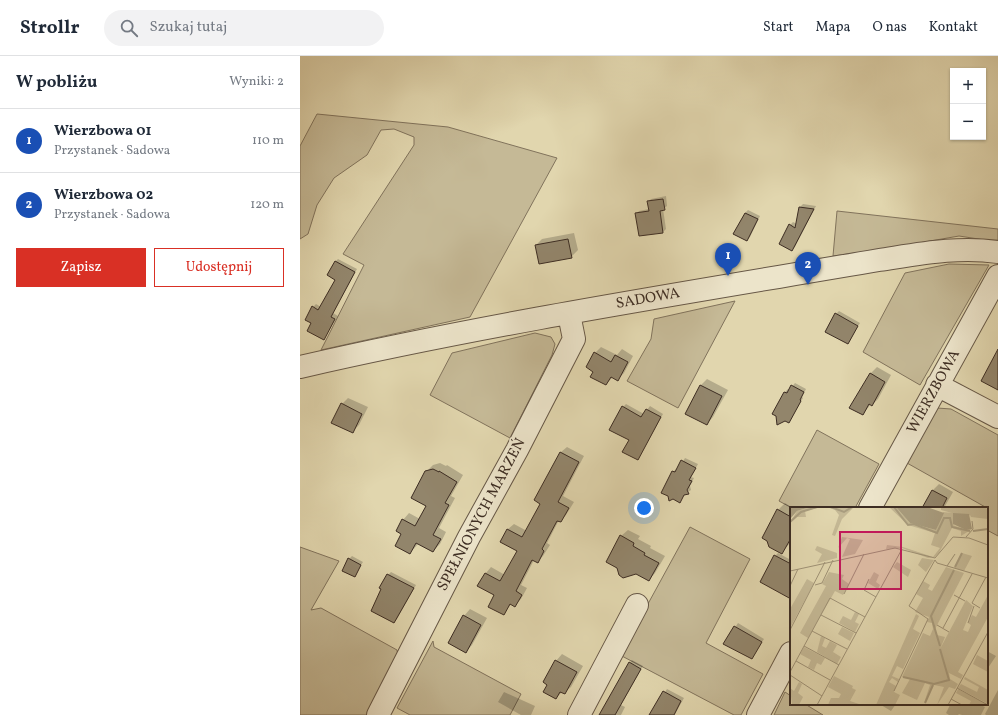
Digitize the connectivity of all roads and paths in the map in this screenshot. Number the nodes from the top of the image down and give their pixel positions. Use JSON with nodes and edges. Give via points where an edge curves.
{"nodes":[{"id":1,"x":998,"y":252,"type":"edge"},
{"id":2,"x":998,"y":276,"type":"edge"},
{"id":3,"x":569,"y":314,"type":"junction"},
{"id":4,"x":300,"y":367,"type":"edge"},
{"id":5,"x":937,"y":385,"type":"junction"},
{"id":6,"x":998,"y":417,"type":"edge"},
{"id":7,"x":871,"y":507,"type":"edge"},
{"id":8,"x":637,"y":605,"type":"dead end"},
{"id":9,"x":790,"y":655,"type":"edge"},
{"id":10,"x":378,"y":715,"type":"edge"},
{"id":11,"x":579,"y":715,"type":"edge"},
{"id":12,"x":758,"y":715,"type":"edge"}],
"edges":[{"from":1,"to":3,"type":"street","name":"SADOWA","via":[[960,249],[926,252]]},
{"from":2,"to":5,"type":"street","name":"WIERZBOWA"},
{"from":3,"to":4,"type":"street","name":"SADOWA"},
{"from":3,"to":10,"type":"street","name":"SPEŁNIONYCH MARZEŃ","via":[[574,339]]},
{"from":5,"to":6,"type":"street"},
{"from":5,"to":7,"type":"street","name":"WIERZBOWA"},
{"from":8,"to":11,"type":"street"},
{"from":9,"to":12,"type":"street"}]}
